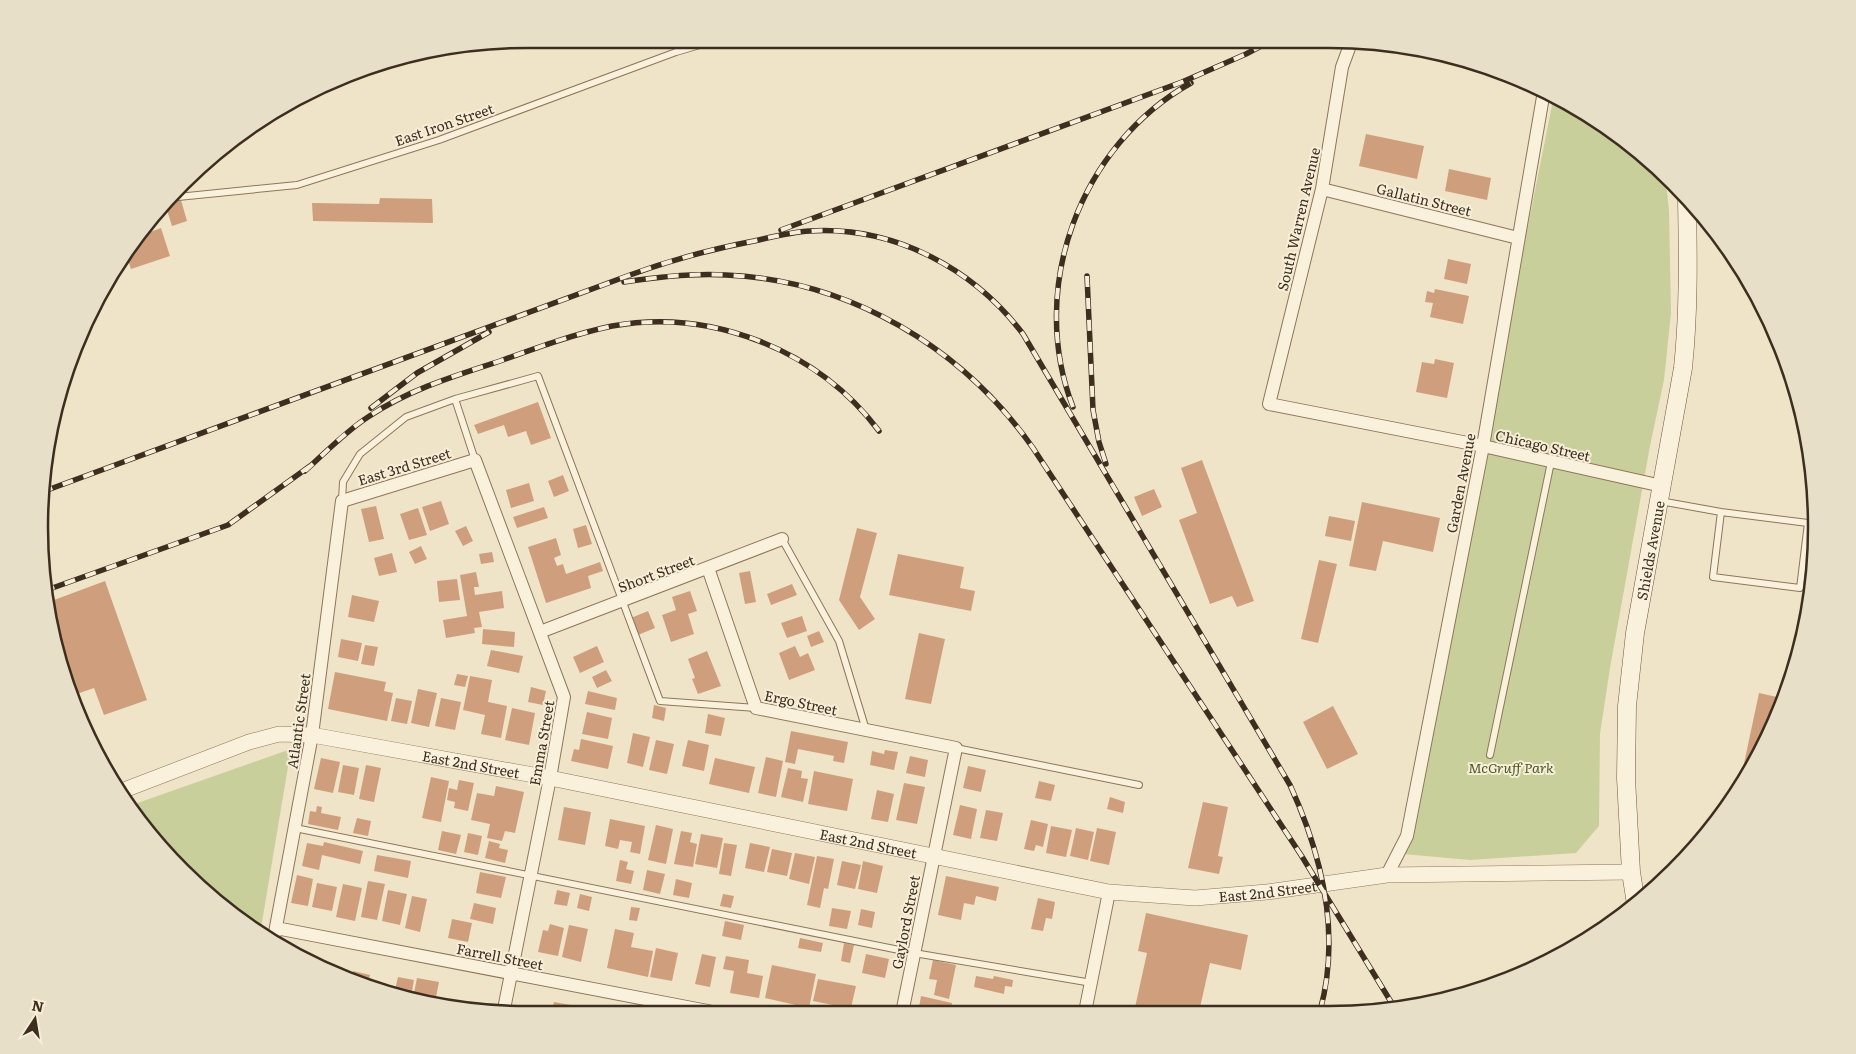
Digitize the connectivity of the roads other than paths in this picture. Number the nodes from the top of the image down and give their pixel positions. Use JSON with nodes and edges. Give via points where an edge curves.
{"nodes":[{"id":1,"x":690,"y":48,"type":"edge"},
{"id":2,"x":1349,"y":49,"type":"edge"},
{"id":3,"x":1543,"y":98,"type":"edge"},
{"id":4,"x":1322,"y":190,"type":"junction"},
{"id":5,"x":180,"y":197,"type":"edge"},
{"id":6,"x":1687,"y":208,"type":"edge"},
{"id":7,"x":1518,"y":238,"type":"junction"},
{"id":8,"x":455,"y":399,"type":"junction"},
{"id":9,"x":1269,"y":404,"type":"joint"},
{"id":10,"x":1483,"y":446,"type":"junction"},
{"id":11,"x":475,"y":460,"type":"junction"},
{"id":12,"x":1551,"y":462,"type":"junction"},
{"id":13,"x":1660,"y":494,"type":"junction"},
{"id":14,"x":342,"y":501,"type":"junction"},
{"id":15,"x":1721,"y":512,"type":"junction"},
{"id":16,"x":1808,"y":523,"type":"edge"},
{"id":17,"x":1808,"y":524,"type":"edge"},
{"id":18,"x":782,"y":539,"type":"joint"},
{"id":19,"x":708,"y":568,"type":"junction"},
{"id":20,"x":622,"y":602,"type":"junction"},
{"id":21,"x":540,"y":632,"type":"junction"},
{"id":22,"x":756,"y":708,"type":"junction"},
{"id":23,"x":866,"y":730,"type":"junction"},
{"id":24,"x":312,"y":735,"type":"junction"},
{"id":25,"x":956,"y":748,"type":"junction"},
{"id":26,"x":1490,"y":755,"type":"dead end"},
{"id":27,"x":550,"y":778,"type":"junction"},
{"id":28,"x":1138,"y":785,"type":"dead end"},
{"id":29,"x":126,"y":789,"type":"edge"},
{"id":30,"x":296,"y":828,"type":"junction"},
{"id":31,"x":934,"y":856,"type":"junction"},
{"id":32,"x":1631,"y":872,"type":"junction"},
{"id":33,"x":1387,"y":875,"type":"junction"},
{"id":34,"x":531,"y":877,"type":"junction"},
{"id":35,"x":1110,"y":892,"type":"junction"},
{"id":36,"x":1635,"y":896,"type":"edge"},
{"id":37,"x":276,"y":928,"type":"junction"},
{"id":38,"x":275,"y":934,"type":"edge"},
{"id":39,"x":914,"y":953,"type":"junction"},
{"id":40,"x":512,"y":974,"type":"junction"},
{"id":41,"x":1092,"y":984,"type":"junction"},
{"id":42,"x":505,"y":1005,"type":"edge"},
{"id":43,"x":677,"y":1006,"type":"edge"},
{"id":44,"x":903,"y":1006,"type":"edge"},
{"id":45,"x":1086,"y":1006,"type":"edge"}],
"edges":[{"from":1,"to":5,"type":"lane","name":"East Iron Street","via":[[439,140],[298,185]]},
{"from":2,"to":4,"type":"street","name":"South Warren Avenue","via":[[1342,67]]},
{"from":3,"to":7,"type":"street","name":"Garden Avenue"},
{"from":4,"to":7,"type":"street","name":"Gallatin Street"},
{"from":4,"to":9,"type":"street","name":"South Warren Avenue"},
{"from":6,"to":13,"type":"main road","name":"Shields Avenue","via":[[1688,326]]},
{"from":7,"to":10,"type":"street","name":"Garden Avenue"},
{"from":8,"to":11,"type":"lane"},
{"from":8,"to":14,"type":"lane","via":[[406,417],[360,454],[344,482]]},
{"from":8,"to":20,"type":"lane","via":[[538,376]]},
{"from":9,"to":10,"type":"street","name":"Chicago Street"},
{"from":10,"to":12,"type":"street","name":"Chicago Street"},
{"from":10,"to":33,"type":"street","name":"Garden Avenue","via":[[1407,836]]},
{"from":11,"to":14,"type":"street","name":"East 3rd Street"},
{"from":11,"to":21,"type":"street","name":"Emma Street"},
{"from":12,"to":13,"type":"street","name":"Chicago Street"},
{"from":12,"to":26,"type":"lane"},
{"from":13,"to":15,"type":"lane"},
{"from":13,"to":32,"type":"main road","name":"Shields Avenue","via":[[1635,633],[1627,706],[1626,778]]},
{"from":14,"to":24,"type":"street","name":"Atlantic Street"},
{"from":15,"to":16,"type":"lane"},
{"from":15,"to":17,"type":"lane","via":[[1713,577],[1800,588]]},
{"from":18,"to":19,"type":"street","name":"Short Street"},
{"from":18,"to":23,"type":"lane","via":[[839,641]]},
{"from":19,"to":20,"type":"street","name":"Short Street"},
{"from":19,"to":22,"type":"street","name":"Ergo Street"},
{"from":20,"to":21,"type":"street","name":"Short Street"},
{"from":20,"to":22,"type":"lane","via":[[660,701]]},
{"from":21,"to":27,"type":"street","name":"Emma Street","via":[[564,697]]},
{"from":22,"to":23,"type":"street","name":"Ergo Street"},
{"from":23,"to":25,"type":"street","name":"Ergo Street"},
{"from":24,"to":27,"type":"street","name":"East 2nd Street"},
{"from":24,"to":29,"type":"street","name":"East 2nd Street","via":[[279,734],[249,742]]},
{"from":24,"to":30,"type":"street","name":"Atlantic Street"},
{"from":25,"to":28,"type":"lane"},
{"from":25,"to":31,"type":"street","name":"Gaylord Street"},
{"from":27,"to":31,"type":"street","name":"East 2nd Street"},
{"from":27,"to":34,"type":"street","name":"Emma Street"},
{"from":30,"to":34,"type":"lane"},
{"from":30,"to":37,"type":"street","name":"Atlantic Street"},
{"from":31,"to":35,"type":"street","name":"East 2nd Street"},
{"from":31,"to":39,"type":"street","name":"Gaylord Street"},
{"from":32,"to":33,"type":"street","name":"East 2nd Street"},
{"from":32,"to":36,"type":"main road","name":"Shields Avenue"},
{"from":33,"to":35,"type":"street","name":"East 2nd Street","via":[[1230,896],[1186,898]]},
{"from":34,"to":39,"type":"lane"},
{"from":34,"to":40,"type":"street","name":"Emma Street"},
{"from":35,"to":41,"type":"street"},
{"from":37,"to":38,"type":"street","name":"Atlantic Street"},
{"from":37,"to":40,"type":"street","name":"Farrell Street"},
{"from":39,"to":41,"type":"lane"},
{"from":39,"to":44,"type":"street","name":"Gaylord Street"},
{"from":40,"to":42,"type":"street","name":"Emma Street"},
{"from":40,"to":43,"type":"street","name":"Farrell Street"},
{"from":41,"to":45,"type":"street"}]}
